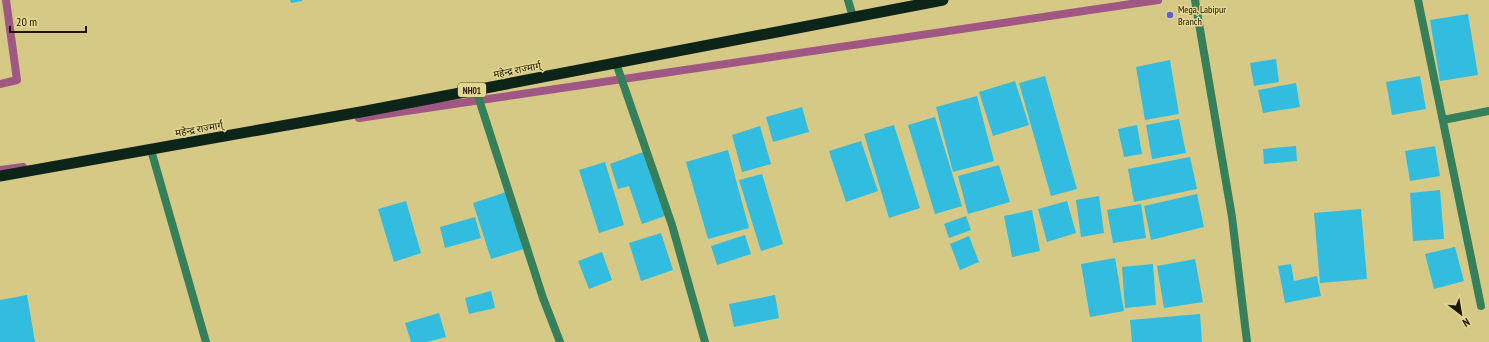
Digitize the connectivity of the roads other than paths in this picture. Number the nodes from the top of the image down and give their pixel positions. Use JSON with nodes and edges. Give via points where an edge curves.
{"nodes":[{"id":1,"x":848,"y":0,"type":"edge"},
{"id":2,"x":943,"y":0,"type":"edge"},
{"id":3,"x":1195,"y":0,"type":"edge"},
{"id":4,"x":1418,"y":0,"type":"edge"},
{"id":5,"x":853,"y":17,"type":"junction"},
{"id":6,"x":616,"y":63,"type":"junction"},
{"id":7,"x":476,"y":90,"type":"junction"},
{"id":8,"x":1489,"y":111,"type":"edge"},
{"id":9,"x":1443,"y":120,"type":"junction"},
{"id":10,"x":151,"y":150,"type":"junction"},
{"id":11,"x":0,"y":176,"type":"edge"},
{"id":12,"x":1481,"y":306,"type":"dead end"},
{"id":13,"x":206,"y":342,"type":"edge"},
{"id":14,"x":560,"y":342,"type":"edge"},
{"id":15,"x":705,"y":342,"type":"edge"},
{"id":16,"x":1247,"y":342,"type":"edge"}],
"edges":[{"from":1,"to":5,"type":"street"},
{"from":2,"to":5,"type":"highway","name":"महेन्द्र राज्मार्ग्","number":"NH01"},
{"from":3,"to":16,"type":"street","via":[[1232,217]]},
{"from":4,"to":9,"type":"street"},
{"from":5,"to":6,"type":"highway","name":"महेन्द्र राज्मार्ग्","number":"NH01"},
{"from":6,"to":7,"type":"highway","name":"महेन्द्र राज्मार्ग्","number":"NH01"},
{"from":6,"to":15,"type":"street","via":[[672,225]]},
{"from":7,"to":10,"type":"highway","name":"महेन्द्र राज्मार्ग्","number":"NH01"},
{"from":7,"to":14,"type":"street","via":[[543,298]]},
{"from":8,"to":9,"type":"street"},
{"from":9,"to":12,"type":"street"},
{"from":10,"to":11,"type":"highway","name":"महेन्द्र राज्मार्ग्","number":"NH01"},
{"from":10,"to":13,"type":"street"}]}
